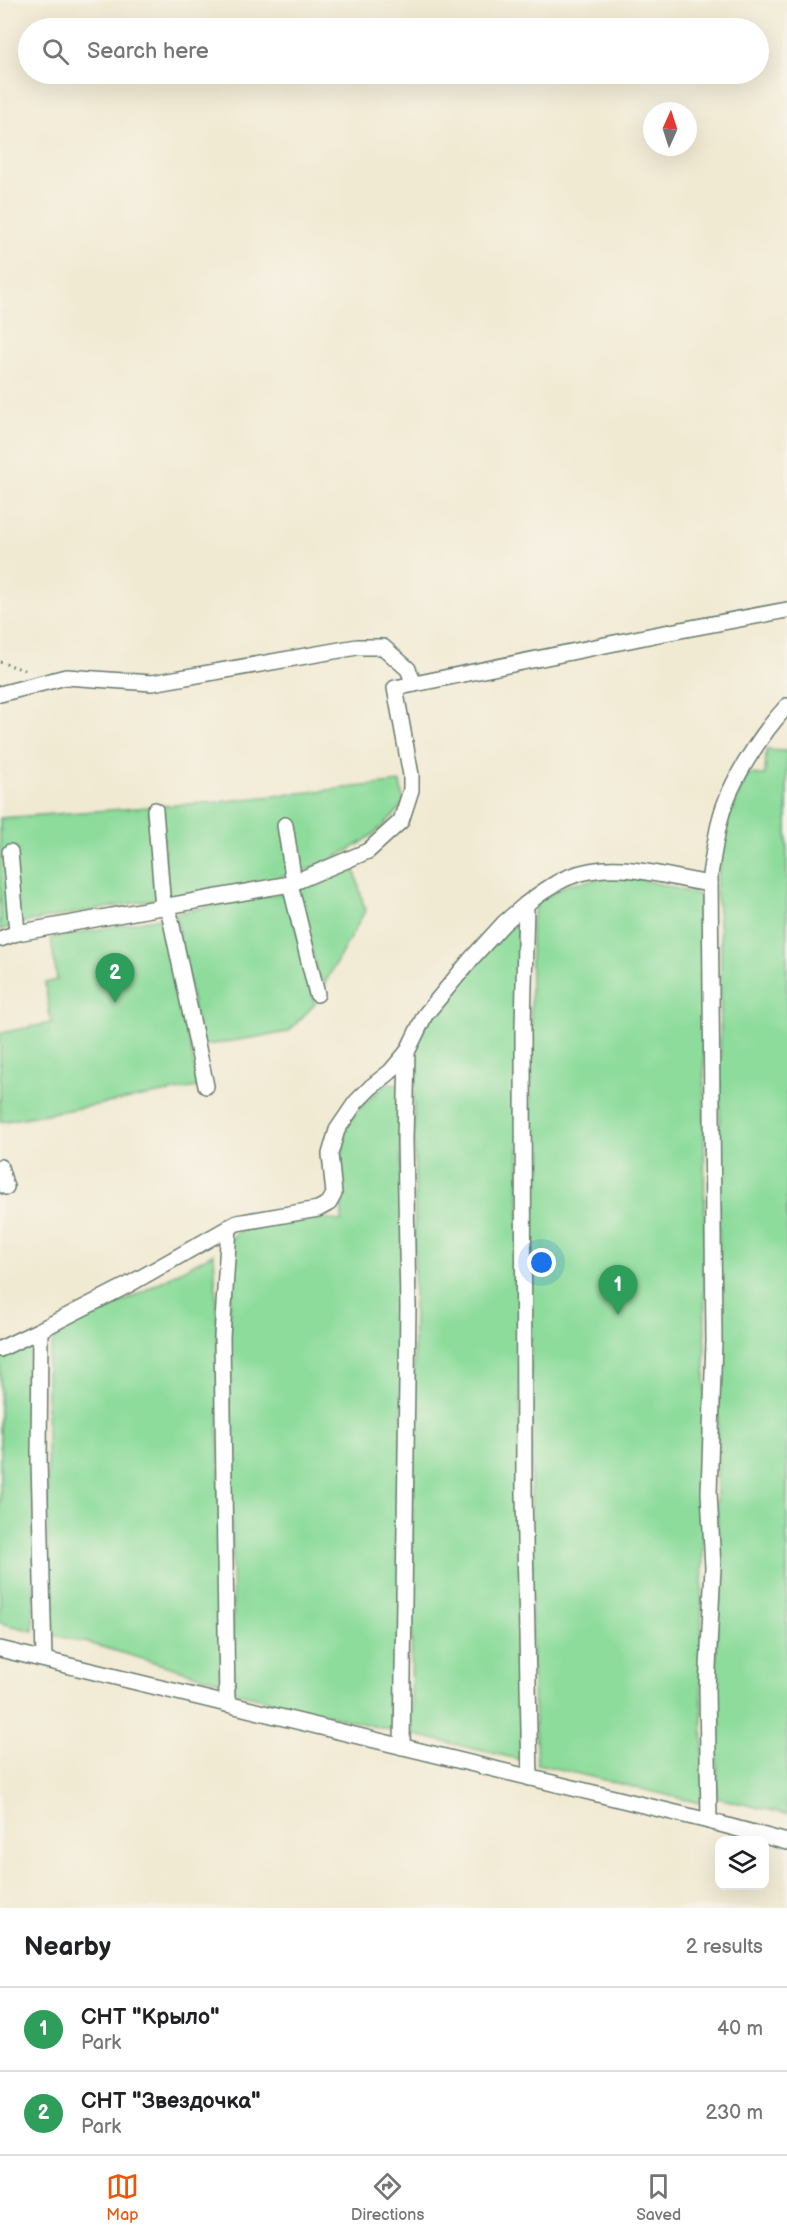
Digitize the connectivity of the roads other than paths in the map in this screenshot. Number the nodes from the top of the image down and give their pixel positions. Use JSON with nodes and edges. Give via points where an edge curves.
{"nodes":[{"id":1,"x":787,"y":610,"type":"edge"},
{"id":2,"x":414,"y":684,"type":"junction"},
{"id":3,"x":0,"y":694,"type":"edge"},
{"id":4,"x":787,"y":706,"type":"edge"},
{"id":5,"x":155,"y":810,"type":"dead end"},
{"id":6,"x":285,"y":825,"type":"dead end"},
{"id":7,"x":10,"y":852,"type":"dead end"},
{"id":8,"x":292,"y":883,"type":"junction"},
{"id":9,"x":710,"y":884,"type":"junction"},
{"id":10,"x":526,"y":904,"type":"junction"},
{"id":11,"x":166,"y":908,"type":"junction"},
{"id":12,"x":17,"y":933,"type":"junction"},
{"id":13,"x":0,"y":939,"type":"edge"},
{"id":14,"x":317,"y":994,"type":"dead end"},
{"id":15,"x":407,"y":1052,"type":"junction"},
{"id":16,"x":206,"y":1086,"type":"dead end"},
{"id":17,"x":0,"y":1167,"type":"edge"},
{"id":18,"x":6,"y":1187,"type":"dead end"},
{"id":19,"x":229,"y":1227,"type":"junction"},
{"id":20,"x":40,"y":1330,"type":"junction"},
{"id":21,"x":0,"y":1349,"type":"edge"},
{"id":22,"x":0,"y":1649,"type":"edge"},
{"id":23,"x":44,"y":1659,"type":"junction"},
{"id":24,"x":226,"y":1704,"type":"junction"},
{"id":25,"x":402,"y":1747,"type":"junction"},
{"id":26,"x":530,"y":1778,"type":"junction"},
{"id":27,"x":709,"y":1821,"type":"junction"},
{"id":28,"x":787,"y":1842,"type":"edge"}],
"edges":[{"from":1,"to":2,"type":"street"},
{"from":2,"to":3,"type":"street","via":[[408,669],[383,647],[357,648],[152,683],[66,677]]},
{"from":2,"to":8,"type":"street","via":[[395,688],[411,775],[401,821],[368,851]]},
{"from":4,"to":9,"type":"street","via":[[741,769],[721,814]]},
{"from":5,"to":11,"type":"street"},
{"from":6,"to":8,"type":"street"},
{"from":7,"to":12,"type":"street"},
{"from":8,"to":11,"type":"street"},
{"from":8,"to":14,"type":"street"},
{"from":9,"to":10,"type":"street","via":[[634,868],[608,868],[568,877]]},
{"from":9,"to":27,"type":"street","via":[[714,1341],[709,1493],[713,1567],[707,1688]]},
{"from":10,"to":15,"type":"street","via":[[472,958],[425,1015]]},
{"from":10,"to":26,"type":"street","via":[[524,1470]]},
{"from":11,"to":12,"type":"street"},
{"from":11,"to":16,"type":"street"},
{"from":12,"to":13,"type":"street"},
{"from":15,"to":19,"type":"street","via":[[356,1102],[337,1130],[330,1154],[334,1194],[329,1203],[318,1209]]},
{"from":15,"to":25,"type":"street"},
{"from":17,"to":18,"type":"street"},
{"from":19,"to":20,"type":"street","via":[[128,1286]]},
{"from":19,"to":24,"type":"street","via":[[222,1337]]},
{"from":20,"to":21,"type":"street"},
{"from":20,"to":23,"type":"street"},
{"from":22,"to":23,"type":"street"},
{"from":23,"to":24,"type":"street"},
{"from":24,"to":25,"type":"street"},
{"from":25,"to":26,"type":"street"},
{"from":26,"to":27,"type":"street"},
{"from":27,"to":28,"type":"street"}]}
